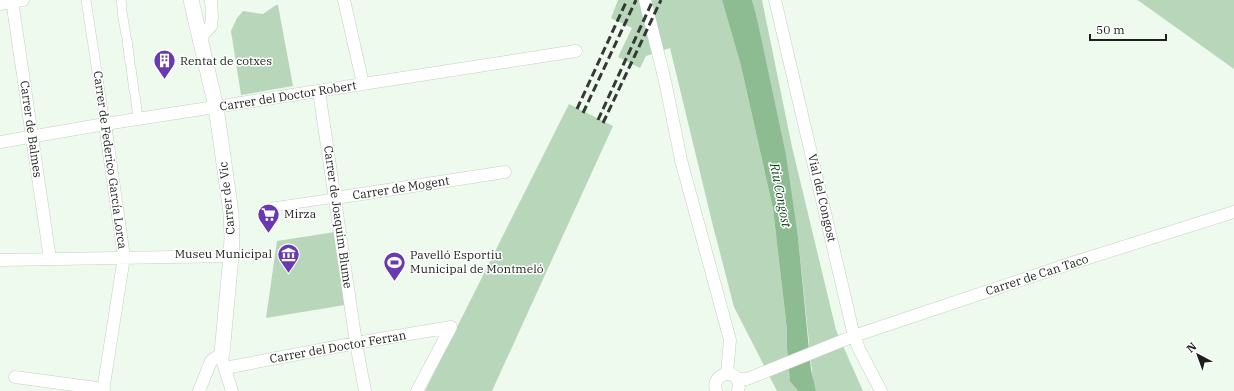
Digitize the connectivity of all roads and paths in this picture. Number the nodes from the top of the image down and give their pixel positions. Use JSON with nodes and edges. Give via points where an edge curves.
{"nodes":[{"id":1,"x":86,"y":0,"type":"edge"},
{"id":2,"x":191,"y":0,"type":"edge"},
{"id":3,"x":212,"y":0,"type":"edge"},
{"id":4,"x":344,"y":0,"type":"edge"},
{"id":5,"x":645,"y":0,"type":"edge"},
{"id":6,"x":775,"y":0,"type":"edge"},
{"id":7,"x":12,"y":1,"type":"edge"},
{"id":8,"x":122,"y":7,"type":"edge"},
{"id":9,"x":200,"y":38,"type":"junction"},
{"id":10,"x":576,"y":52,"type":"dead end"},
{"id":11,"x":363,"y":84,"type":"junction"},
{"id":12,"x":319,"y":91,"type":"junction"},
{"id":13,"x":216,"y":107,"type":"junction"},
{"id":14,"x":138,"y":119,"type":"junction"},
{"id":15,"x":105,"y":124,"type":"junction"},
{"id":16,"x":33,"y":136,"type":"junction"},
{"id":17,"x":0,"y":142,"type":"edge"},
{"id":18,"x":505,"y":172,"type":"dead end"},
{"id":19,"x":335,"y":198,"type":"junction"},
{"id":20,"x":273,"y":207,"type":"dead end"},
{"id":21,"x":1234,"y":212,"type":"edge"},
{"id":22,"x":231,"y":256,"type":"junction"},
{"id":23,"x":124,"y":257,"type":"junction"},
{"id":24,"x":50,"y":259,"type":"junction"},
{"id":25,"x":0,"y":260,"type":"edge"},
{"id":26,"x":854,"y":336,"type":"junction"},
{"id":27,"x":356,"y":343,"type":"junction"},
{"id":28,"x":222,"y":353,"type":"junction"},
{"id":29,"x":225,"y":368,"type":"junction"},
{"id":30,"x":15,"y":377,"type":"dead end"},
{"id":31,"x":736,"y":385,"type":"edge"},
{"id":32,"x":103,"y":390,"type":"edge"},
{"id":33,"x":199,"y":391,"type":"edge"},
{"id":34,"x":232,"y":391,"type":"edge"},
{"id":35,"x":365,"y":391,"type":"edge"},
{"id":36,"x":417,"y":391,"type":"edge"},
{"id":37,"x":716,"y":391,"type":"edge"},
{"id":38,"x":881,"y":391,"type":"edge"}],
"edges":[{"from":1,"to":15,"type":"street","name":"Carrer de Federico García Lorca"},
{"from":2,"to":9,"type":"street","name":"Carrer de Vic"},
{"from":3,"to":9,"type":"street","via":[[211,26]]},
{"from":4,"to":11,"type":"street"},
{"from":5,"to":31,"type":"street","via":[[681,160],[730,340]]},
{"from":6,"to":26,"type":"street","name":"Vial del Congost"},
{"from":7,"to":16,"type":"street","name":"Carrer de Balmes"},
{"from":8,"to":14,"type":"street"},
{"from":9,"to":13,"type":"street","name":"Carrer de Vic"},
{"from":10,"to":11,"type":"street","name":"Carrer del Doctor Robert"},
{"from":11,"to":12,"type":"street","name":"Carrer del Doctor Robert"},
{"from":12,"to":13,"type":"street","name":"Carrer del Doctor Robert"},
{"from":12,"to":19,"type":"street","name":"Carrer de Joaquim Blume"},
{"from":13,"to":14,"type":"street","name":"Carrer del Doctor Robert"},
{"from":13,"to":22,"type":"street","name":"Carrer de Vic","via":[[231,213]]},
{"from":14,"to":15,"type":"street","name":"Carrer del Doctor Robert"},
{"from":15,"to":16,"type":"street","name":"Carrer del Doctor Robert"},
{"from":15,"to":23,"type":"street","name":"Carrer de Federico García Lorca"},
{"from":16,"to":17,"type":"street","name":"Carrer del Doctor Robert"},
{"from":16,"to":24,"type":"street","name":"Carrer de Balmes"},
{"from":18,"to":19,"type":"street","name":"Carrer de Mogent"},
{"from":19,"to":20,"type":"street","name":"Carrer de Mogent"},
{"from":19,"to":27,"type":"street","name":"Carrer de Joaquim Blume"},
{"from":21,"to":26,"type":"street","name":"Carrer de Can Taco"},
{"from":22,"to":23,"type":"street"},
{"from":22,"to":28,"type":"street","name":"Carrer de Vic"},
{"from":23,"to":24,"type":"street"},
{"from":23,"to":32,"type":"street","name":"Carrer de Federico García Lorca"},
{"from":24,"to":25,"type":"street"},
{"from":26,"to":31,"type":"street","name":"Carrer de Can Taco"},
{"from":26,"to":38,"type":"street","name":"Vial del Congost"},
{"from":27,"to":29,"type":"street","name":"Carrer del Doctor Ferran"},
{"from":27,"to":35,"type":"street","name":"Carrer de Joaquim Blume"},
{"from":27,"to":36,"type":"street","name":"Carrer del Doctor Ferran","via":[[451,327]]},
{"from":28,"to":29,"type":"street"},
{"from":28,"to":33,"type":"street","via":[[211,361]]},
{"from":29,"to":34,"type":"street"},
{"from":30,"to":32,"type":"street"},
{"from":31,"to":37,"type":"street","via":[[719,378],[715,385]]}]}
